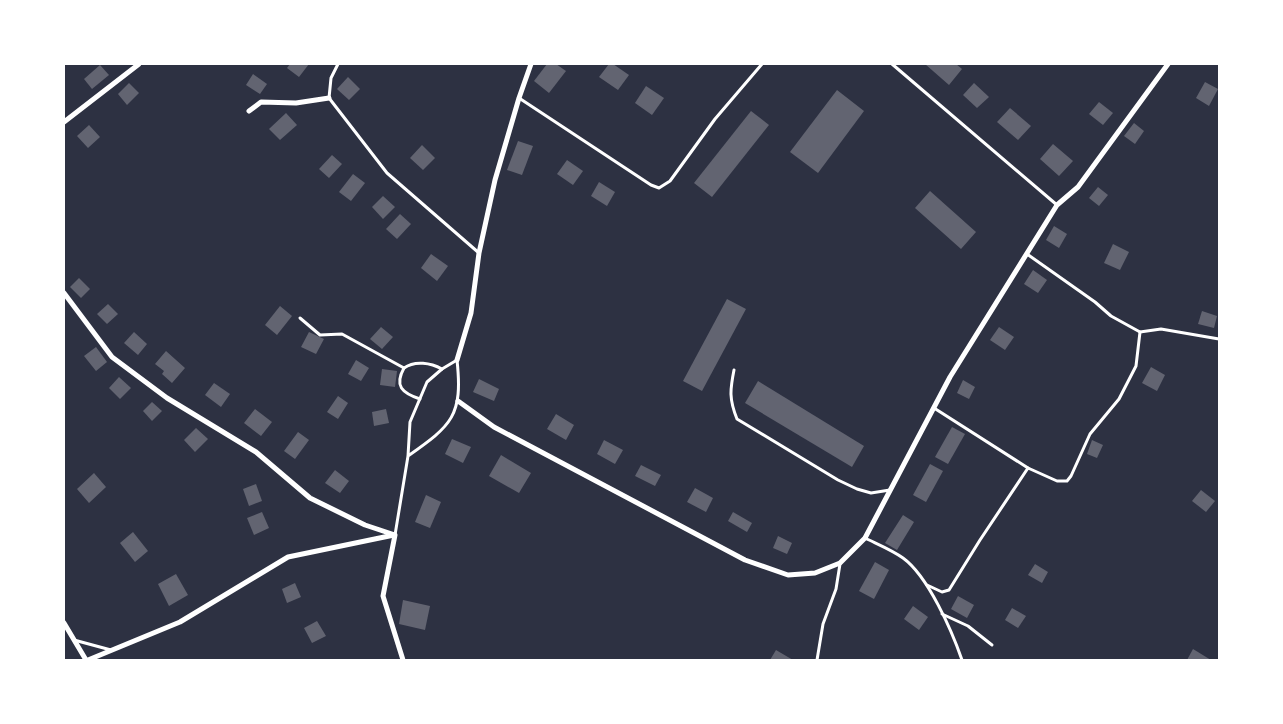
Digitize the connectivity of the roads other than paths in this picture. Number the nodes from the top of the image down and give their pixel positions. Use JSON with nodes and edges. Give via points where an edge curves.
{"nodes":[{"id":1,"x":139,"y":64,"type":"edge"},
{"id":2,"x":338,"y":64,"type":"edge"},
{"id":3,"x":531,"y":64,"type":"edge"},
{"id":4,"x":762,"y":64,"type":"edge"},
{"id":5,"x":892,"y":64,"type":"edge"},
{"id":6,"x":1168,"y":64,"type":"edge"},
{"id":7,"x":329,"y":98,"type":"junction"},
{"id":8,"x":519,"y":98,"type":"junction"},
{"id":9,"x":249,"y":111,"type":"dead end"},
{"id":10,"x":64,"y":122,"type":"edge"},
{"id":11,"x":1057,"y":205,"type":"junction"},
{"id":12,"x":478,"y":253,"type":"junction"},
{"id":13,"x":1026,"y":254,"type":"junction"},
{"id":14,"x":64,"y":294,"type":"edge"},
{"id":15,"x":300,"y":318,"type":"dead end"},
{"id":16,"x":1140,"y":332,"type":"junction"},
{"id":17,"x":1219,"y":339,"type":"edge"},
{"id":18,"x":458,"y":360,"type":"junction"},
{"id":19,"x":404,"y":368,"type":"junction"},
{"id":20,"x":442,"y":369,"type":"junction"},
{"id":21,"x":734,"y":370,"type":"dead end"},
{"id":22,"x":420,"y":399,"type":"junction"},
{"id":23,"x":458,"y":401,"type":"junction"},
{"id":24,"x":934,"y":408,"type":"junction"},
{"id":25,"x":408,"y":456,"type":"junction"},
{"id":26,"x":1028,"y":468,"type":"junction"},
{"id":27,"x":890,"y":490,"type":"junction"},
{"id":28,"x":395,"y":535,"type":"junction"},
{"id":29,"x":865,"y":538,"type":"junction"},
{"id":30,"x":840,"y":563,"type":"junction"},
{"id":31,"x":927,"y":585,"type":"junction"},
{"id":32,"x":941,"y":613,"type":"junction"},
{"id":33,"x":64,"y":623,"type":"edge"},
{"id":34,"x":74,"y":640,"type":"junction"},
{"id":35,"x":992,"y":645,"type":"dead end"},
{"id":36,"x":112,"y":650,"type":"junction"},
{"id":37,"x":87,"y":660,"type":"edge"},
{"id":38,"x":403,"y":660,"type":"edge"},
{"id":39,"x":817,"y":660,"type":"edge"},
{"id":40,"x":962,"y":660,"type":"edge"}],
"edges":[{"from":1,"to":10,"type":"street"},
{"from":2,"to":7,"type":"lane","via":[[331,78]]},
{"from":3,"to":8,"type":"street"},
{"from":4,"to":8,"type":"lane","via":[[715,118],[670,181],[659,188],[651,186]]},
{"from":5,"to":11,"type":"lane"},
{"from":6,"to":11,"type":"street","via":[[1078,187]]},
{"from":7,"to":9,"type":"street","via":[[296,103],[260,102]]},
{"from":7,"to":12,"type":"lane","via":[[387,172]]},
{"from":8,"to":12,"type":"street"},
{"from":11,"to":13,"type":"street"},
{"from":12,"to":18,"type":"street","via":[[470,313]]},
{"from":13,"to":16,"type":"lane","via":[[1111,316]]},
{"from":13,"to":24,"type":"street","via":[[950,376]]},
{"from":14,"to":28,"type":"street","via":[[112,356],[168,398],[256,452],[310,498],[365,525]]},
{"from":15,"to":19,"type":"lane","via":[[320,335],[342,334]]},
{"from":16,"to":17,"type":"lane","via":[[1161,329]]},
{"from":16,"to":26,"type":"lane","via":[[1136,366],[1119,399],[1090,434],[1072,476],[1067,481],[1057,481]]},
{"from":18,"to":20,"type":"lane"},
{"from":18,"to":23,"type":"lane"},
{"from":19,"to":20,"type":"lane","via":[[410,364],[421,364]]},
{"from":19,"to":22,"type":"lane","via":[[400,376],[403,391]]},
{"from":20,"to":22,"type":"lane","via":[[427,382]]},
{"from":21,"to":27,"type":"lane","via":[[731,404],[737,418],[845,483],[871,493]]},
{"from":22,"to":25,"type":"lane","via":[[410,422]]},
{"from":23,"to":25,"type":"lane","via":[[454,413],[437,436]]},
{"from":23,"to":30,"type":"street","via":[[494,427],[745,560],[788,574],[815,573]]},
{"from":24,"to":26,"type":"lane"},
{"from":24,"to":27,"type":"street"},
{"from":25,"to":28,"type":"lane"},
{"from":26,"to":31,"type":"lane","via":[[949,590],[942,592]]},
{"from":27,"to":29,"type":"street"},
{"from":28,"to":36,"type":"street","via":[[288,557],[180,622]]},
{"from":28,"to":38,"type":"street","via":[[384,596]]},
{"from":29,"to":30,"type":"street"},
{"from":29,"to":31,"type":"lane","via":[[903,558]]},
{"from":30,"to":39,"type":"lane"},
{"from":31,"to":32,"type":"lane"},
{"from":32,"to":35,"type":"lane","via":[[968,626]]},
{"from":32,"to":40,"type":"lane"},
{"from":33,"to":34,"type":"street"},
{"from":34,"to":36,"type":"lane"},
{"from":34,"to":37,"type":"street"},
{"from":36,"to":37,"type":"street"}]}
